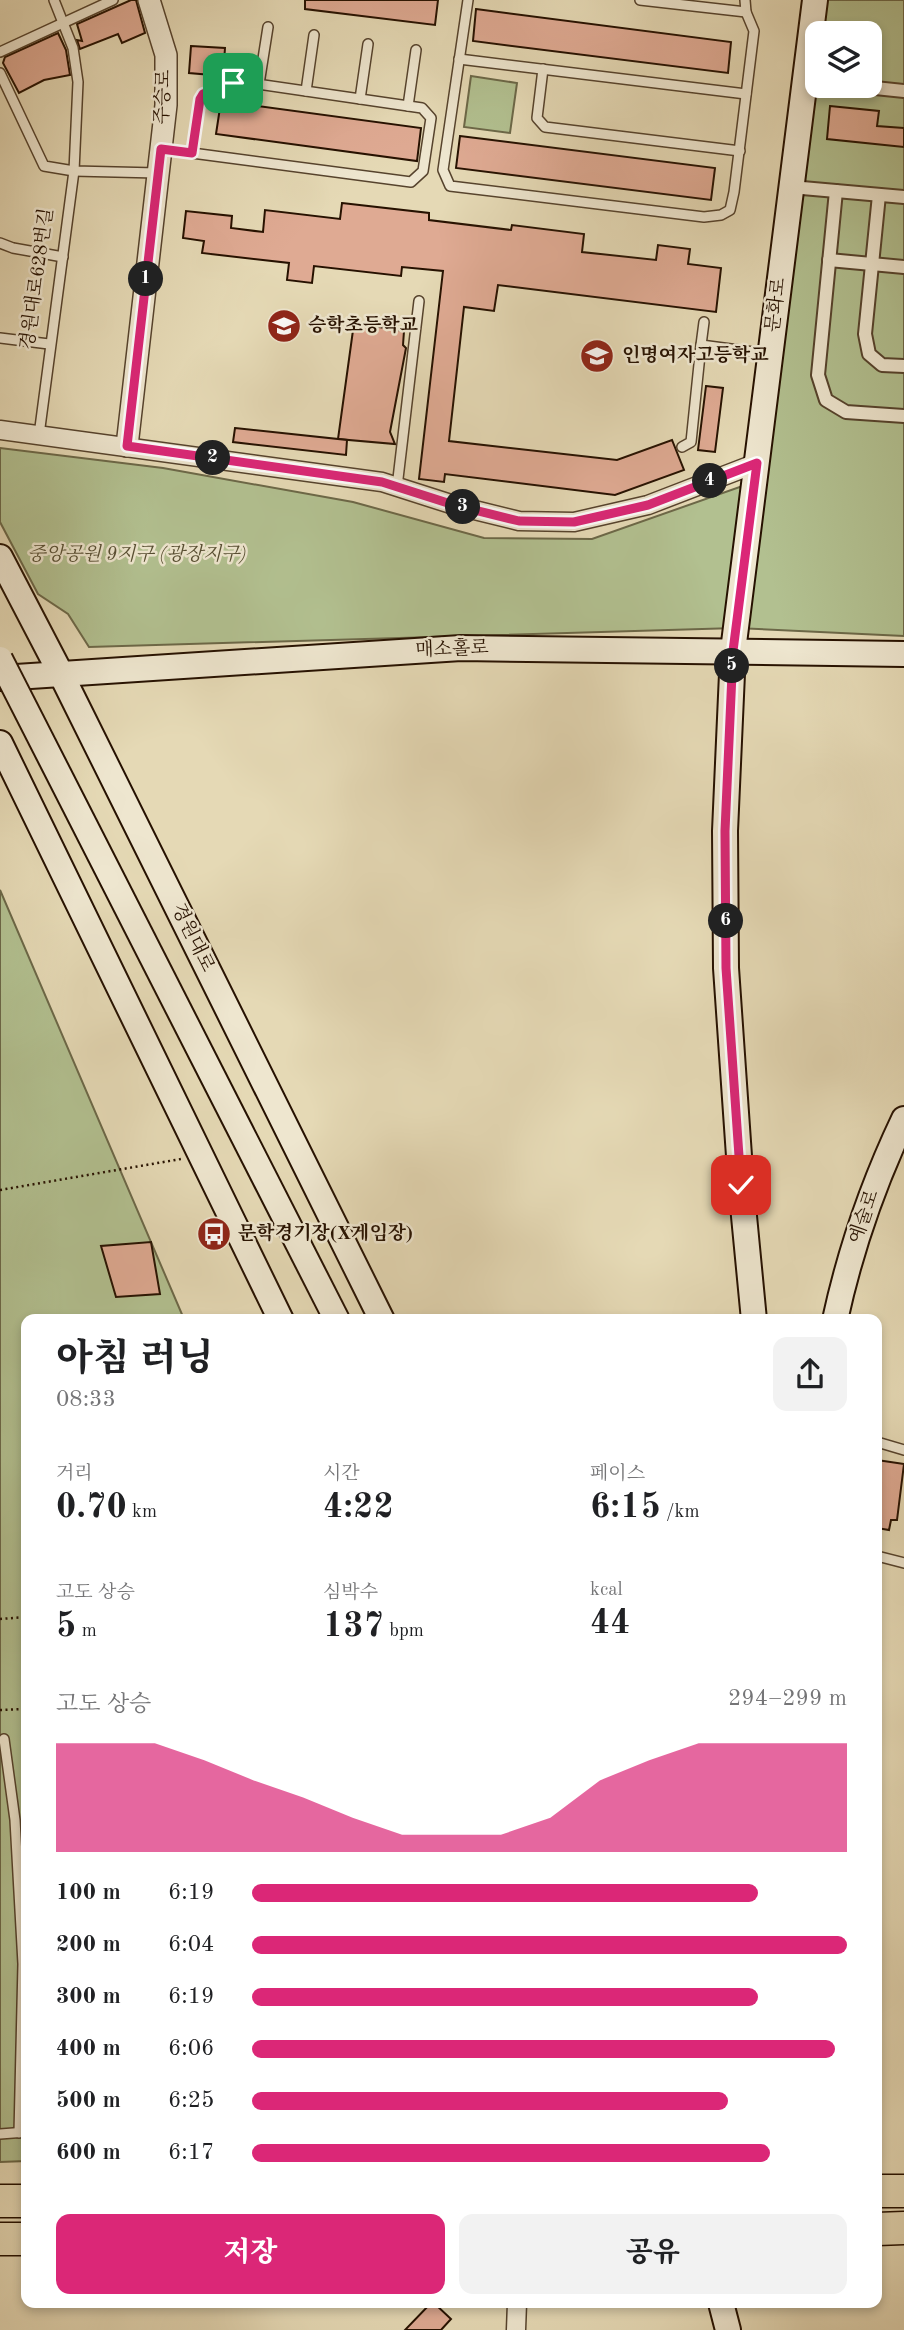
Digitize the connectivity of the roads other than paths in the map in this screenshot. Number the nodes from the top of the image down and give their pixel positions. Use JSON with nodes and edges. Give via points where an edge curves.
{"nodes":[{"id":1,"x":54,"y":0,"type":"edge"},
{"id":2,"x":113,"y":0,"type":"edge"},
{"id":3,"x":149,"y":0,"type":"edge"},
{"id":4,"x":468,"y":0,"type":"edge"},
{"id":5,"x":640,"y":0,"type":"edge"},
{"id":6,"x":745,"y":0,"type":"edge"},
{"id":7,"x":812,"y":0,"type":"edge"},
{"id":8,"x":746,"y":12,"type":"junction"},
{"id":9,"x":812,"y":21,"type":"edge"},
{"id":10,"x":65,"y":23,"type":"junction"},
{"id":11,"x":268,"y":27,"type":"dead end"},
{"id":12,"x":314,"y":35,"type":"dead end"},
{"id":13,"x":368,"y":44,"type":"dead end"},
{"id":14,"x":415,"y":51,"type":"dead end"},
{"id":15,"x":0,"y":52,"type":"edge"},
{"id":16,"x":459,"y":59,"type":"junction"},
{"id":17,"x":543,"y":69,"type":"junction"},
{"id":18,"x":0,"y":74,"type":"edge"},
{"id":19,"x":259,"y":84,"type":"junction"},
{"id":20,"x":882,"y":89,"type":"edge"},
{"id":21,"x":306,"y":91,"type":"junction"},
{"id":22,"x":904,"y":92,"type":"edge"},
{"id":23,"x":746,"y":94,"type":"junction"},
{"id":24,"x":808,"y":98,"type":"edge"},
{"id":25,"x":360,"y":99,"type":"junction"},
{"id":26,"x":408,"y":106,"type":"junction"},
{"id":27,"x":161,"y":149,"type":"junction"},
{"id":28,"x":740,"y":151,"type":"junction"},
{"id":29,"x":192,"y":153,"type":"junction"},
{"id":30,"x":74,"y":170,"type":"junction"},
{"id":31,"x":158,"y":173,"type":"junction"},
{"id":32,"x":792,"y":187,"type":"junction"},
{"id":33,"x":836,"y":191,"type":"junction"},
{"id":34,"x":879,"y":195,"type":"junction"},
{"id":35,"x":904,"y":197,"type":"edge"},
{"id":36,"x":0,"y":243,"type":"edge"},
{"id":37,"x":63,"y":257,"type":"junction"},
{"id":38,"x":829,"y":260,"type":"junction"},
{"id":39,"x":872,"y":264,"type":"junction"},
{"id":40,"x":904,"y":267,"type":"edge"},
{"id":41,"x":419,"y":300,"type":"dead end"},
{"id":42,"x":704,"y":322,"type":"dead end"},
{"id":43,"x":0,"y":338,"type":"edge"},
{"id":44,"x":49,"y":344,"type":"junction"},
{"id":45,"x":701,"y":345,"type":"junction"},
{"id":46,"x":770,"y":355,"type":"junction"},
{"id":47,"x":904,"y":366,"type":"edge"},
{"id":48,"x":904,"y":416,"type":"edge"},
{"id":49,"x":0,"y":430,"type":"edge"},
{"id":50,"x":39,"y":435,"type":"junction"},
{"id":51,"x":127,"y":446,"type":"junction"},
{"id":52,"x":682,"y":447,"type":"dead end"},
{"id":53,"x":757,"y":463,"type":"junction"},
{"id":54,"x":397,"y":487,"type":"junction"},
{"id":55,"x":0,"y":557,"type":"edge"},
{"id":56,"x":733,"y":651,"type":"junction"},
{"id":57,"x":904,"y":654,"type":"edge"},
{"id":58,"x":0,"y":659,"type":"edge"},
{"id":59,"x":61,"y":674,"type":"junction"},
{"id":60,"x":0,"y":678,"type":"edge"},
{"id":61,"x":0,"y":743,"type":"edge"},
{"id":62,"x":904,"y":1119,"type":"edge"},
{"id":63,"x":278,"y":1314,"type":"edge"},
{"id":64,"x":334,"y":1314,"type":"edge"},
{"id":65,"x":379,"y":1314,"type":"edge"},
{"id":66,"x":753,"y":1314,"type":"edge"},
{"id":67,"x":836,"y":1314,"type":"edge"},
{"id":68,"x":882,"y":1443,"type":"edge"},
{"id":69,"x":904,"y":1450,"type":"edge"},
{"id":70,"x":882,"y":1557,"type":"edge"},
{"id":71,"x":904,"y":1563,"type":"edge"},
{"id":72,"x":4,"y":1739,"type":"dead end"},
{"id":73,"x":21,"y":1928,"type":"edge"},
{"id":74,"x":21,"y":2132,"type":"edge"},
{"id":75,"x":0,"y":2134,"type":"edge"},
{"id":76,"x":882,"y":2191,"type":"edge"},
{"id":77,"x":904,"y":2191,"type":"edge"},
{"id":78,"x":0,"y":2201,"type":"edge"},
{"id":79,"x":21,"y":2201,"type":"edge"},
{"id":80,"x":904,"y":2228,"type":"edge"},
{"id":81,"x":882,"y":2229,"type":"edge"},
{"id":82,"x":0,"y":2239,"type":"edge"},
{"id":83,"x":21,"y":2239,"type":"edge"},
{"id":84,"x":517,"y":2308,"type":"edge"},
{"id":85,"x":722,"y":2308,"type":"edge"},
{"id":86,"x":516,"y":2330,"type":"edge"},
{"id":87,"x":728,"y":2330,"type":"edge"}],
"edges":[{"from":1,"to":10,"type":"lane","name":"경원대로628번길"},
{"from":2,"to":10,"type":"lane"},
{"from":3,"to":27,"type":"street","name":"주승로","via":[[166,55]]},
{"from":4,"to":16,"type":"lane"},
{"from":5,"to":8,"type":"lane"},
{"from":6,"to":8,"type":"lane"},
{"from":7,"to":9,"type":"main road","name":"문화로"},
{"from":8,"to":23,"type":"lane","via":[[754,31]]},
{"from":10,"to":15,"type":"lane"},
{"from":10,"to":30,"type":"lane","name":"경원대로628번길","via":[[78,66]]},
{"from":11,"to":19,"type":"lane"},
{"from":12,"to":21,"type":"lane"},
{"from":13,"to":25,"type":"lane"},
{"from":14,"to":26,"type":"lane"},
{"from":16,"to":17,"type":"lane"},
{"from":16,"to":28,"type":"lane","via":[[443,170],[450,186],[704,217],[730,210]]},
{"from":17,"to":23,"type":"lane"},
{"from":17,"to":28,"type":"lane","via":[[537,118],[545,127]]},
{"from":18,"to":30,"type":"lane","via":[[44,166]]},
{"from":19,"to":21,"type":"lane"},
{"from":19,"to":29,"type":"lane","via":[[233,83],[203,94]]},
{"from":20,"to":22,"type":"street"},
{"from":21,"to":25,"type":"lane"},
{"from":23,"to":28,"type":"lane"},
{"from":24,"to":32,"type":"main road","name":"문화로"},
{"from":25,"to":26,"type":"lane"},
{"from":26,"to":29,"type":"lane","via":[[422,108],[431,118],[423,172],[411,182]]},
{"from":27,"to":29,"type":"lane"},
{"from":27,"to":31,"type":"street","name":"주승로"},
{"from":30,"to":31,"type":"lane"},
{"from":30,"to":37,"type":"lane","name":"경원대로628번길"},
{"from":31,"to":51,"type":"street","name":"주승로"},
{"from":32,"to":33,"type":"street"},
{"from":32,"to":46,"type":"main road","name":"문화로"},
{"from":33,"to":34,"type":"street"},
{"from":33,"to":38,"type":"street"},
{"from":34,"to":35,"type":"street"},
{"from":34,"to":39,"type":"street"},
{"from":36,"to":37,"type":"lane"},
{"from":37,"to":44,"type":"lane","name":"경원대로628번길"},
{"from":38,"to":39,"type":"street"},
{"from":38,"to":48,"type":"street","via":[[817,375],[826,400],[846,412]]},
{"from":39,"to":40,"type":"street"},
{"from":39,"to":47,"type":"street","via":[[865,334],[869,354],[882,365]]},
{"from":41,"to":54,"type":"lane"},
{"from":42,"to":45,"type":"lane"},
{"from":43,"to":44,"type":"lane"},
{"from":44,"to":50,"type":"lane","name":"경원대로628번길"},
{"from":45,"to":46,"type":"lane"},
{"from":45,"to":52,"type":"lane","via":[[691,442]]},
{"from":46,"to":53,"type":"main road","name":"문화로"},
{"from":49,"to":50,"type":"street"},
{"from":50,"to":51,"type":"street"},
{"from":51,"to":54,"type":"street"},
{"from":53,"to":54,"type":"street","via":[[648,505],[574,522],[519,521]]},
{"from":53,"to":56,"type":"main road","name":"문화로"},
{"from":55,"to":59,"type":"main road","name":"경원대로"},
{"from":56,"to":57,"type":"main road","name":"매소홀로"},
{"from":56,"to":59,"type":"main road","name":"매소홀로","via":[[461,648]]},
{"from":56,"to":66,"type":"main road","name":"문화로","via":[[725,831],[726,968]]},
{"from":58,"to":64,"type":"main road","bridge":true},
{"from":59,"to":60,"type":"main road","name":"매소홀로"},
{"from":59,"to":65,"type":"main road","name":"경원대로"},
{"from":61,"to":63,"type":"main road"},
{"from":62,"to":67,"type":"main road","name":"예술로","via":[[886,1156]]},
{"from":68,"to":69,"type":"lane"},
{"from":70,"to":71,"type":"lane"},
{"from":72,"to":73,"type":"lane","via":[[15,1819]]},
{"from":74,"to":75,"type":"lane"},
{"from":76,"to":77,"type":"highway"},
{"from":78,"to":79,"type":"highway"},
{"from":80,"to":81,"type":"highway"},
{"from":82,"to":83,"type":"highway"},
{"from":84,"to":86,"type":"street"},
{"from":85,"to":87,"type":"main road"}]}
